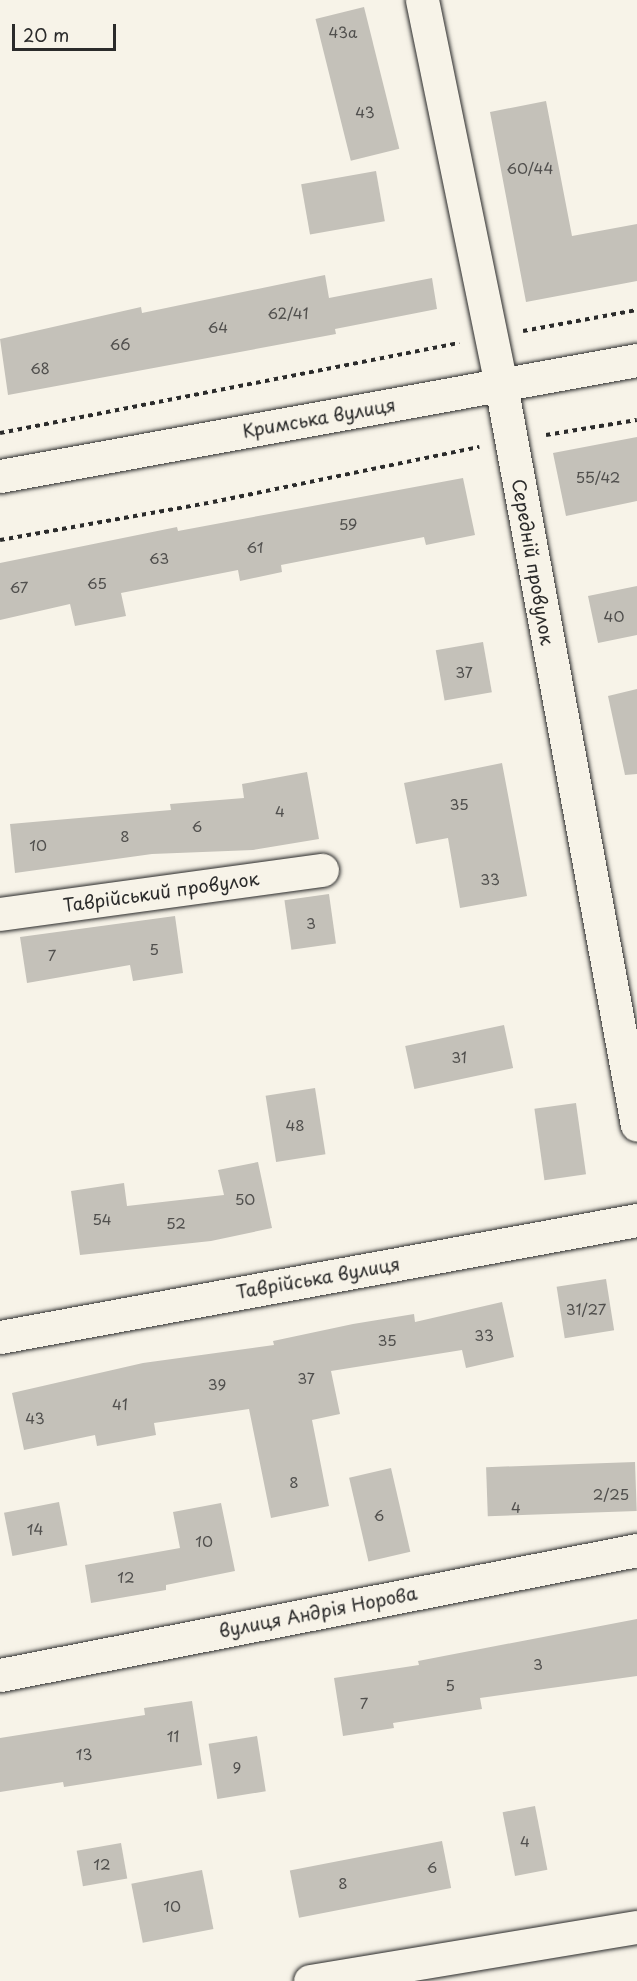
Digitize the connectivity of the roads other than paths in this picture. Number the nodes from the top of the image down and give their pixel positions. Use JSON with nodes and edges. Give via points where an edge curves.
{"nodes":[{"id":1,"x":422,"y":0,"type":"edge"},
{"id":2,"x":637,"y":360,"type":"edge"},
{"id":3,"x":501,"y":385,"type":"junction"},
{"id":4,"x":0,"y":476,"type":"edge"},
{"id":5,"x":322,"y":870,"type":"dead end"},
{"id":6,"x":0,"y":914,"type":"edge"},
{"id":7,"x":637,"y":1125,"type":"edge"},
{"id":8,"x":637,"y":1220,"type":"edge"},
{"id":9,"x":0,"y":1337,"type":"edge"},
{"id":10,"x":637,"y":1550,"type":"edge"},
{"id":11,"x":0,"y":1675,"type":"edge"},
{"id":12,"x":637,"y":1928,"type":"edge"},
{"id":13,"x":310,"y":1981,"type":"edge"}],
"edges":[{"from":1,"to":3,"type":"street","name":"Середній провулок"},
{"from":2,"to":3,"type":"street","name":"Кримська вулиця"},
{"from":3,"to":4,"type":"street","name":"Кримська вулиця"},
{"from":3,"to":7,"type":"street","name":"Середній провулок"},
{"from":5,"to":6,"type":"street","name":"Таврійський провулок"},
{"from":8,"to":9,"type":"street","name":"Таврійська вулиця"},
{"from":10,"to":11,"type":"street","name":"вулиця Андрія Норова"},
{"from":12,"to":13,"type":"street"}]}
